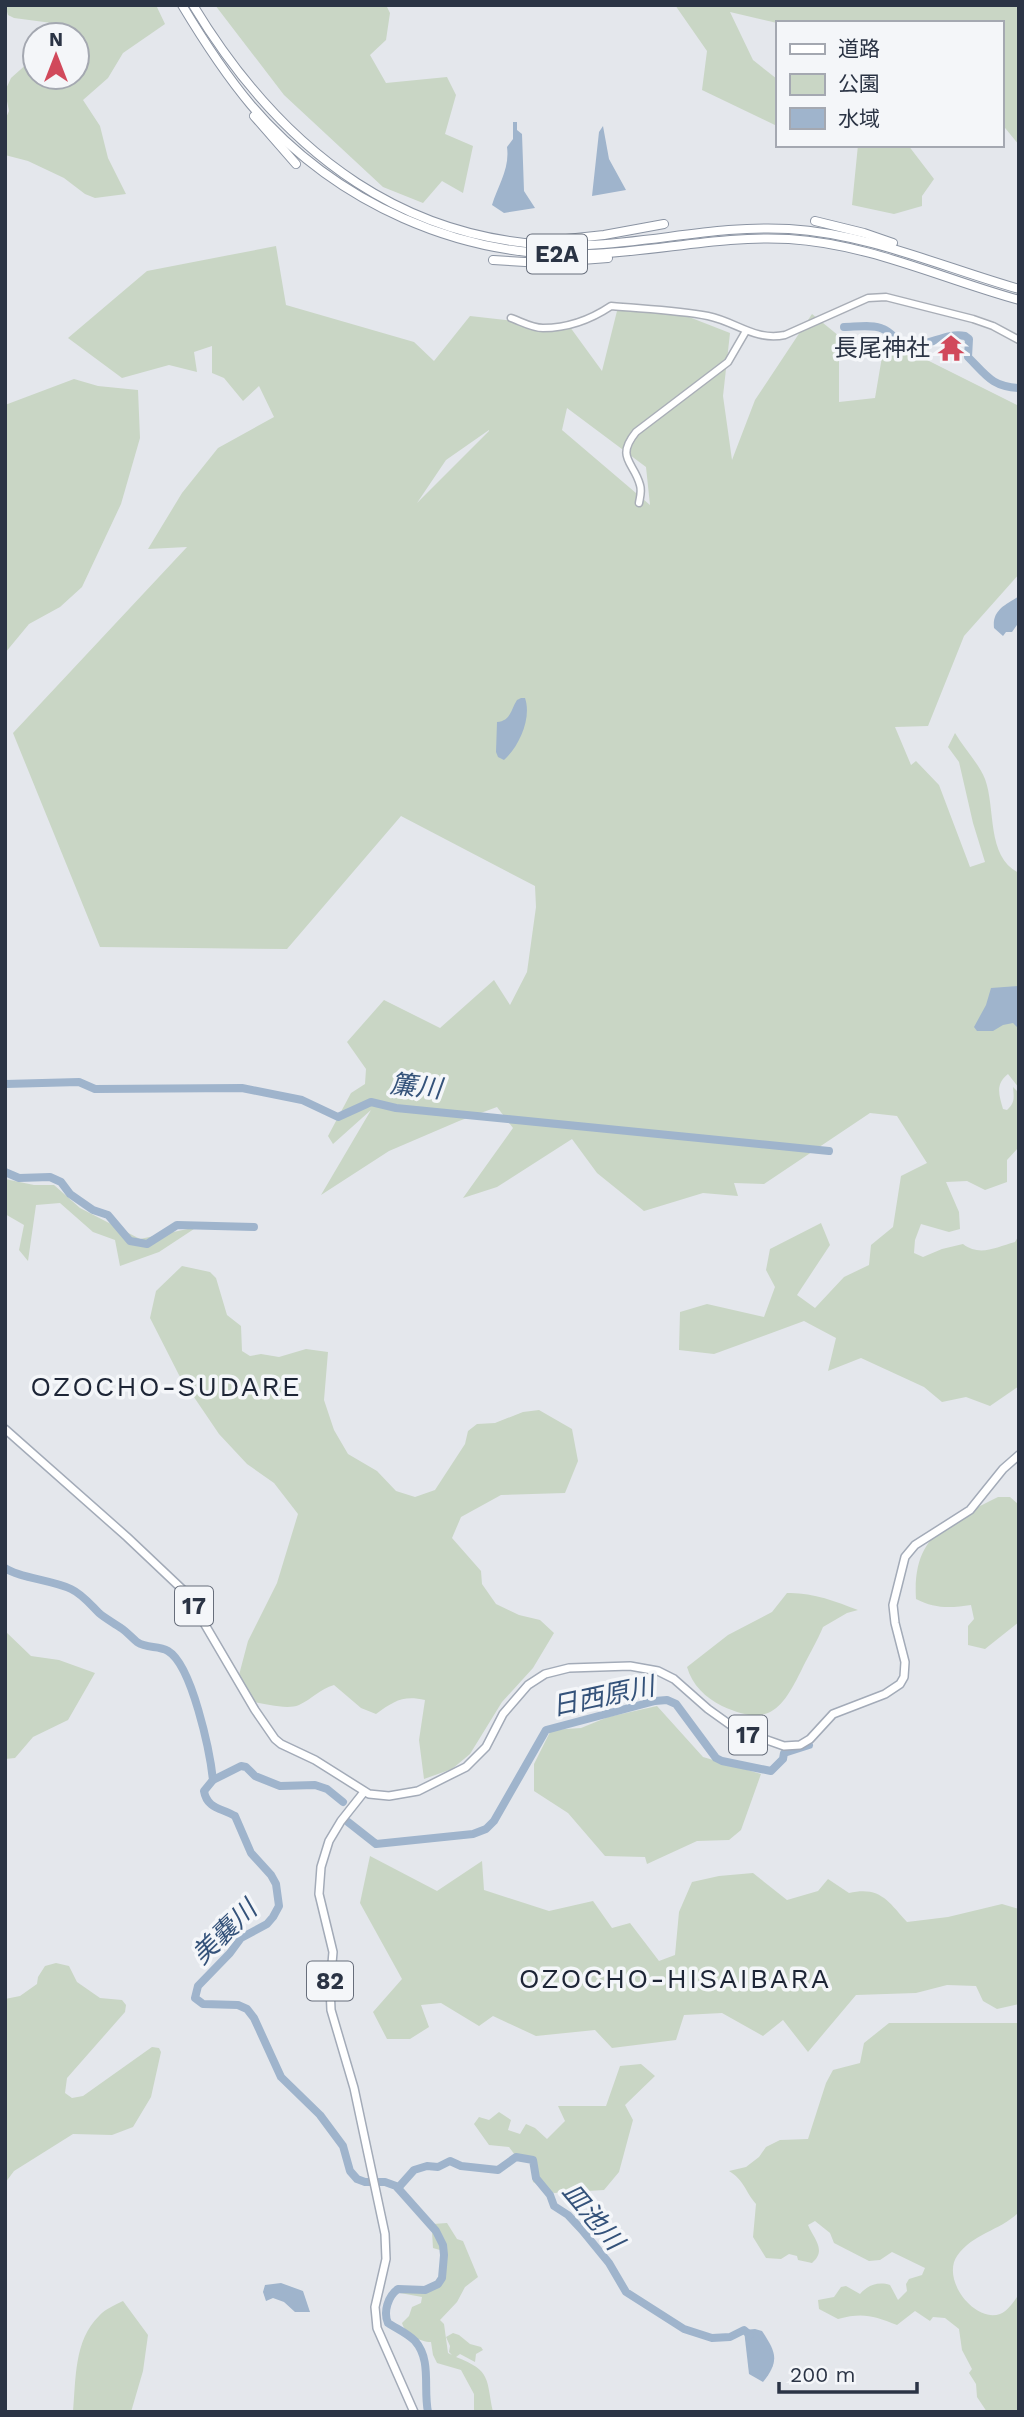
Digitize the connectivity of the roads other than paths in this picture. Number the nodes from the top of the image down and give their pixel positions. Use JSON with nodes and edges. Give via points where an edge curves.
{"nodes":[{"id":1,"x":182,"y":5,"type":"edge"},
{"id":2,"x":193,"y":5,"type":"edge"},
{"id":3,"x":205,"y":43,"type":"junction"},
{"id":4,"x":296,"y":164,"type":"dead end"},
{"id":5,"x":815,"y":220,"type":"dead end"},
{"id":6,"x":664,"y":225,"type":"dead end"},
{"id":7,"x":505,"y":239,"type":"junction"},
{"id":8,"x":680,"y":245,"type":"junction"},
{"id":9,"x":493,"y":260,"type":"dead end"},
{"id":10,"x":942,"y":264,"type":"junction"},
{"id":11,"x":1019,"y":289,"type":"edge"},
{"id":12,"x":1019,"y":300,"type":"edge"},
{"id":13,"x":510,"y":318,"type":"dead end"},
{"id":14,"x":746,"y":331,"type":"junction"},
{"id":15,"x":1019,"y":340,"type":"edge"},
{"id":16,"x":639,"y":503,"type":"dead end"},
{"id":17,"x":5,"y":1429,"type":"edge"},
{"id":18,"x":1019,"y":1455,"type":"edge"},
{"id":19,"x":364,"y":1792,"type":"junction"},
{"id":20,"x":414,"y":2412,"type":"edge"}],
"edges":[{"from":1,"to":3,"type":"highway","number":"E2A"},
{"from":2,"to":7,"type":"highway","number":"E2A","via":[[260,100],[338,171],[422,216]]},
{"from":3,"to":4,"type":"highway","via":[[240,98]]},
{"from":3,"to":8,"type":"highway","number":"E2A","via":[[251,105],[290,145],[352,192],[397,216],[460,239],[525,252],[590,254]]},
{"from":5,"to":10,"type":"highway","via":[[864,233]]},
{"from":6,"to":7,"type":"highway","via":[[569,239]]},
{"from":7,"to":10,"type":"highway","number":"E2A","via":[[589,245],[724,230],[795,229],[853,238]]},
{"from":8,"to":9,"type":"highway","via":[[577,262]]},
{"from":8,"to":12,"type":"highway","number":"E2A","via":[[745,239],[823,243],[888,257]]},
{"from":10,"to":11,"type":"highway","number":"E2A"},
{"from":13,"to":14,"type":"street","via":[[541,328],[592,320],[611,306],[708,316]]},
{"from":14,"to":15,"type":"street","via":[[773,338],[868,298],[886,297],[973,318]]},
{"from":14,"to":16,"type":"street","via":[[728,362],[629,440],[626,456],[640,483]]},
{"from":17,"to":19,"type":"main road","number":"17","via":[[183,1590],[275,1739]]},
{"from":18,"to":19,"type":"main road","number":"17","via":[[970,1510],[915,1545],[905,1557],[894,1605],[905,1662],[900,1684],[833,1714],[806,1742],[784,1746],[736,1729],[658,1671],[569,1668],[545,1674],[528,1685],[503,1714],[480,1755],[457,1773],[410,1793]]},
{"from":19,"to":20,"type":"main road","number":"82","via":[[329,1841],[319,1887],[333,1952],[331,2010],[354,2088],[385,2234],[377,2328]]}]}
